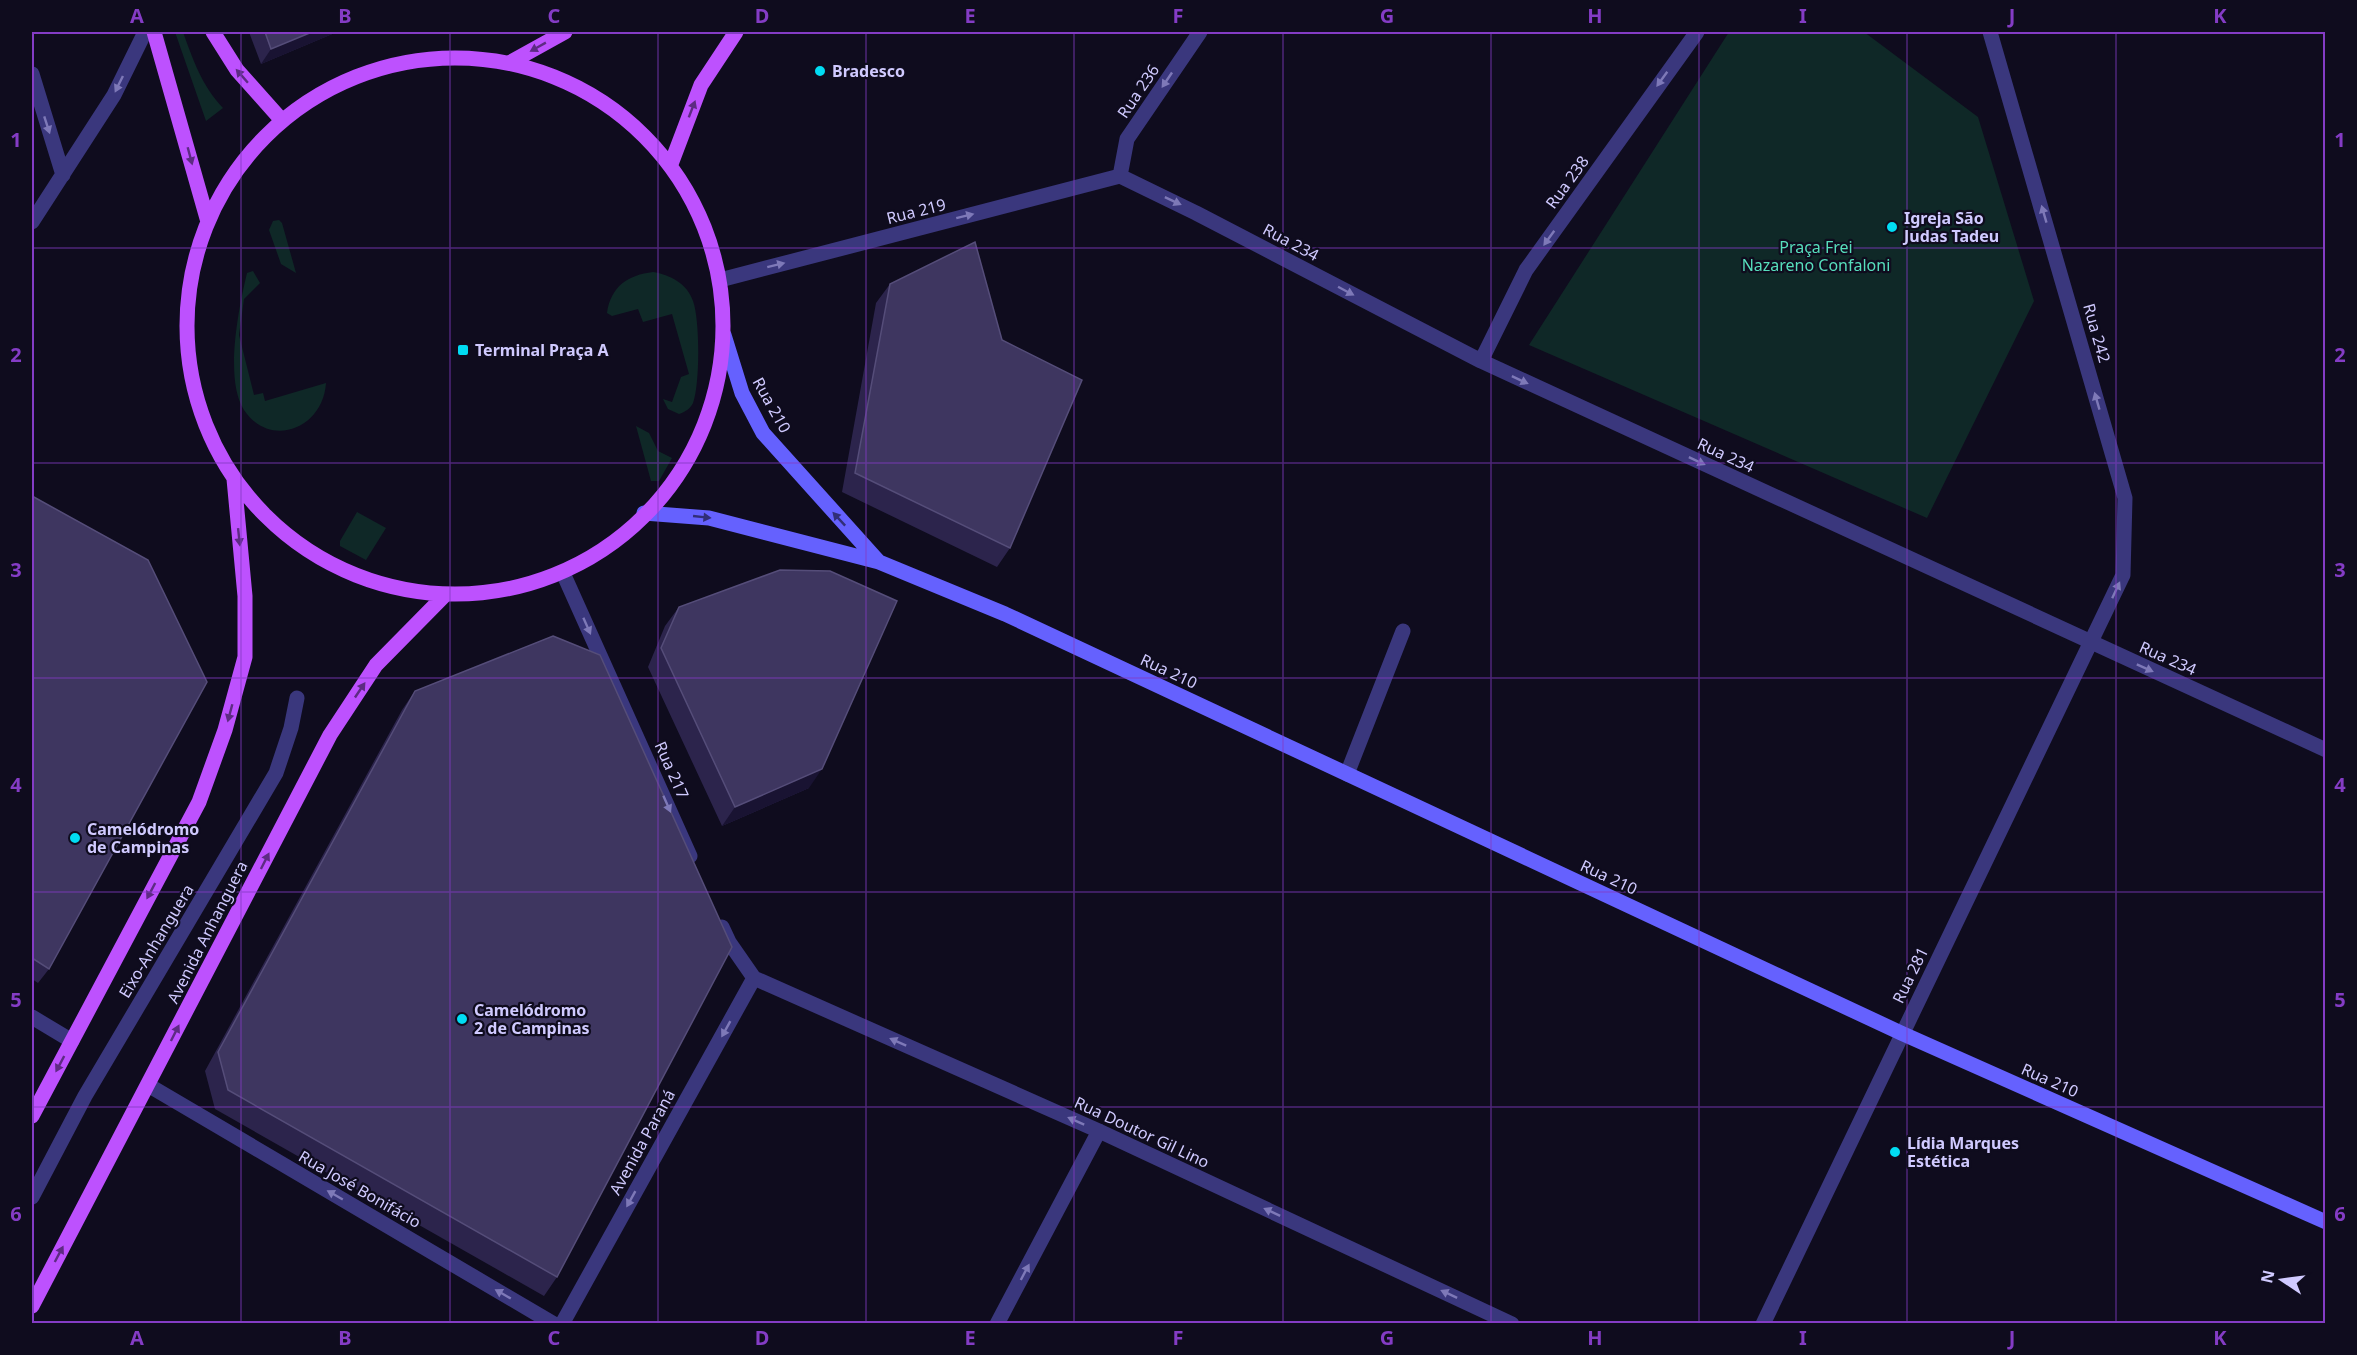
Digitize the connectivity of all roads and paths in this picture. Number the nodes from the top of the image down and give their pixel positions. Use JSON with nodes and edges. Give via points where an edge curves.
{"nodes":[{"id":1,"x":145,"y":32,"type":"edge"},
{"id":2,"x":154,"y":32,"type":"edge"},
{"id":3,"x":213,"y":32,"type":"edge"},
{"id":4,"x":565,"y":32,"type":"edge"},
{"id":5,"x":736,"y":32,"type":"edge"},
{"id":6,"x":1200,"y":32,"type":"edge"},
{"id":7,"x":1696,"y":32,"type":"edge"},
{"id":8,"x":1990,"y":32,"type":"edge"},
{"id":9,"x":510,"y":62,"type":"junction"},
{"id":10,"x":32,"y":74,"type":"edge"},
{"id":11,"x":278,"y":116,"type":"junction"},
{"id":12,"x":671,"y":164,"type":"junction"},
{"id":13,"x":63,"y":175,"type":"junction"},
{"id":14,"x":1120,"y":176,"type":"junction"},
{"id":15,"x":32,"y":222,"type":"edge"},
{"id":16,"x":208,"y":222,"type":"junction"},
{"id":17,"x":720,"y":280,"type":"junction"},
{"id":18,"x":724,"y":335,"type":"junction"},
{"id":19,"x":1481,"y":361,"type":"junction"},
{"id":20,"x":234,"y":479,"type":"junction"},
{"id":21,"x":644,"y":513,"type":"junction"},
{"id":22,"x":879,"y":562,"type":"junction"},
{"id":23,"x":563,"y":573,"type":"junction"},
{"id":24,"x":444,"y":596,"type":"junction"},
{"id":25,"x":1403,"y":631,"type":"dead end"},
{"id":26,"x":2091,"y":644,"type":"junction"},
{"id":27,"x":297,"y":698,"type":"dead end"},
{"id":28,"x":2325,"y":750,"type":"edge"},
{"id":29,"x":1347,"y":774,"type":"junction"},
{"id":30,"x":695,"y":866,"type":"edge"},
{"id":31,"x":715,"y":910,"type":"edge"},
{"id":32,"x":754,"y":978,"type":"junction"},
{"id":33,"x":32,"y":1017,"type":"edge"},
{"id":34,"x":1901,"y":1033,"type":"junction"},
{"id":35,"x":72,"y":1041,"type":"junction"},
{"id":36,"x":148,"y":1085,"type":"junction"},
{"id":37,"x":32,"y":1116,"type":"edge"},
{"id":38,"x":1099,"y":1131,"type":"junction"},
{"id":39,"x":32,"y":1197,"type":"edge"},
{"id":40,"x":2325,"y":1222,"type":"edge"},
{"id":41,"x":32,"y":1306,"type":"edge"},
{"id":42,"x":1505,"y":1322,"type":"edge"},
{"id":43,"x":554,"y":1323,"type":"edge"},
{"id":44,"x":562,"y":1323,"type":"edge"},
{"id":45,"x":997,"y":1323,"type":"edge"},
{"id":46,"x":1763,"y":1323,"type":"edge"}],
"edges":[{"from":1,"to":13,"type":"street","one_way":true,"via":[[114,94]]},
{"from":2,"to":16,"type":"main road","one_way":true},
{"from":11,"to":3,"type":"main road","one_way":true,"via":[[237,70]]},
{"from":4,"to":9,"type":"main road","one_way":true},
{"from":12,"to":5,"type":"main road","one_way":true,"via":[[701,85]]},
{"from":6,"to":14,"type":"street","name":"Rua 236","one_way":true,"via":[[1127,139]]},
{"from":7,"to":19,"type":"street","name":"Rua 238","one_way":true,"via":[[1526,270]]},
{"from":26,"to":8,"type":"street","name":"Rua 242","one_way":true,"via":[[2123,575],[2125,498]]},
{"from":9,"to":11,"type":"main road","via":[[438,57],[367,72],[306,97]]},
{"from":9,"to":12,"type":"main road","via":[[590,92],[634,124]]},
{"from":10,"to":13,"type":"street","one_way":true},
{"from":11,"to":16,"type":"main road","via":[[229,181]]},
{"from":12,"to":17,"type":"main road","via":[[702,219]]},
{"from":13,"to":15,"type":"street"},
{"from":17,"to":14,"type":"street","name":"Rua 219","one_way":true},
{"from":14,"to":19,"type":"street","name":"Rua 234","one_way":true},
{"from":16,"to":20,"type":"main road","via":[[193,270],[188,320],[191,369],[206,427]]},
{"from":17,"to":18,"type":"main road"},
{"from":18,"to":21,"type":"main road","via":[[716,391],[684,469]]},
{"from":22,"to":18,"type":"street","name":"Rua 210","one_way":true,"via":[[763,434],[742,393]]},
{"from":19,"to":26,"type":"street","name":"Rua 234","one_way":true},
{"from":20,"to":24,"type":"main road","via":[[263,515],[320,558],[367,582]]},
{"from":20,"to":35,"type":"main road","one_way":true,"via":[[245,596],[245,657],[225,730],[199,802]]},
{"from":21,"to":22,"type":"street","name":"Rua 210","one_way":true,"via":[[709,518]]},
{"from":21,"to":23,"type":"main road","via":[[597,557]]},
{"from":22,"to":29,"type":"street","name":"Rua 210","via":[[1005,614]]},
{"from":23,"to":24,"type":"main road","via":[[501,593]]},
{"from":23,"to":30,"type":"street","name":"Rua 217","one_way":true},
{"from":36,"to":24,"type":"main road","name":"Avenida Anhanguera","one_way":true,"via":[[330,735],[376,665]]},
{"from":25,"to":29,"type":"street"},
{"from":26,"to":28,"type":"street","name":"Rua 234","one_way":true},
{"from":26,"to":34,"type":"street","name":"Rua 281"},
{"from":27,"to":39,"type":"street","name":"Eixo-Anhanguera","via":[[276,773],[85,1096]]},
{"from":29,"to":34,"type":"street","name":"Rua 210"},
{"from":31,"to":32,"type":"street","via":[[729,942]]},
{"from":38,"to":32,"type":"street","name":"Rua Doutor Gil Lino","one_way":true},
{"from":32,"to":44,"type":"street","name":"Avenida Paraná","one_way":true},
{"from":33,"to":35,"type":"street"},
{"from":34,"to":40,"type":"street","name":"Rua 210"},
{"from":34,"to":46,"type":"street","name":"Rua 281"},
{"from":35,"to":37,"type":"main road","one_way":true},
{"from":41,"to":36,"type":"main road","name":"Avenida Anhanguera","one_way":true},
{"from":43,"to":36,"type":"street","name":"Rua José Bonifácio","one_way":true},
{"from":42,"to":38,"type":"street","name":"Rua Doutor Gil Lino","one_way":true},
{"from":45,"to":38,"type":"street","one_way":true}]}
